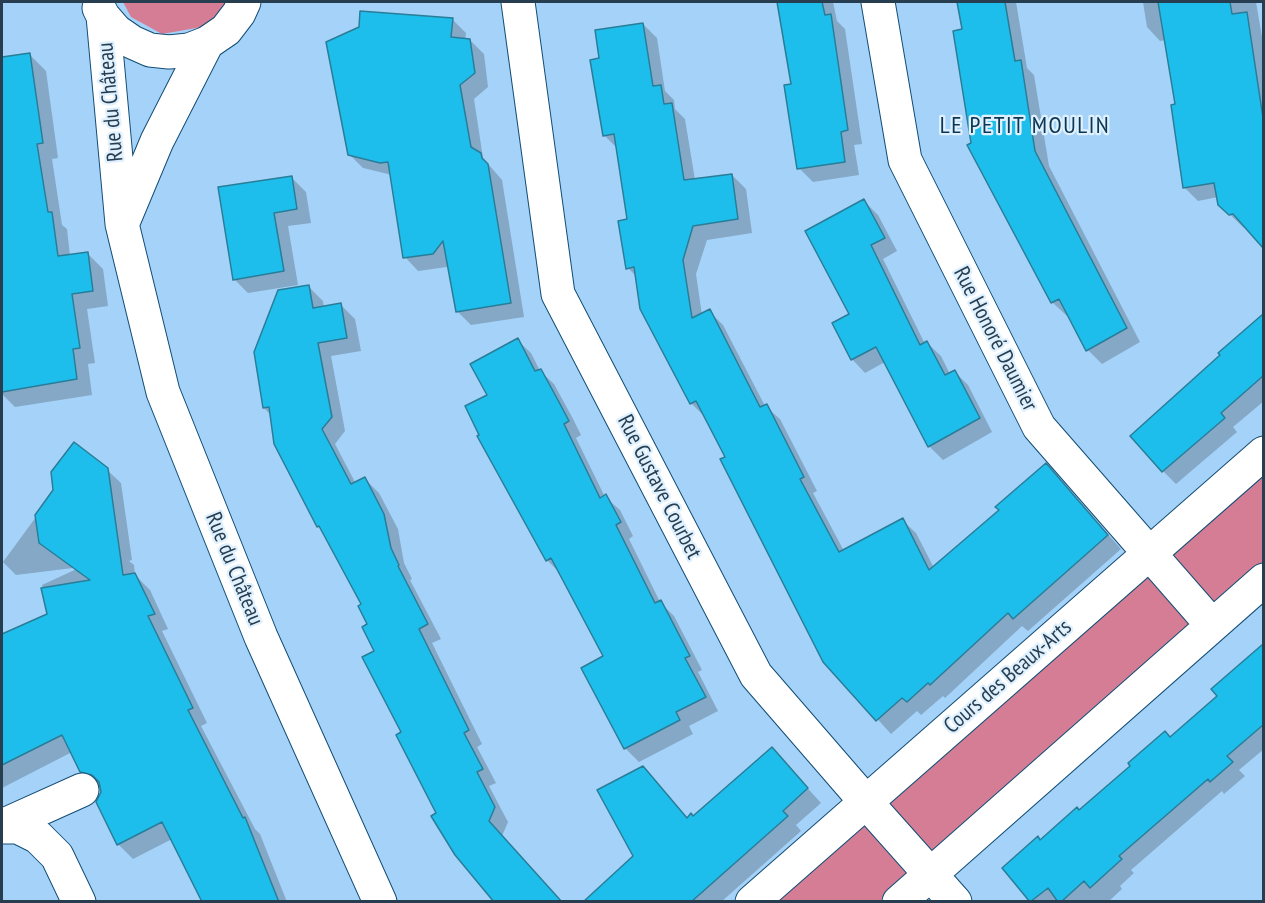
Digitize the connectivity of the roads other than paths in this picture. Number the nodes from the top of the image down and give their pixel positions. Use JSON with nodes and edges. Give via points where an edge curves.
{"nodes":[{"id":1,"x":244,"y":2,"type":"edge"},
{"id":2,"x":518,"y":2,"type":"edge"},
{"id":3,"x":878,"y":2,"type":"edge"},
{"id":4,"x":100,"y":9,"type":"edge"},
{"id":5,"x":207,"y":43,"type":"junction"},
{"id":6,"x":122,"y":224,"type":"junction"},
{"id":7,"x":1263,"y":453,"type":"edge"},
{"id":8,"x":1148,"y":554,"type":"junction"},
{"id":9,"x":1263,"y":580,"type":"edge"},
{"id":10,"x":1212,"y":625,"type":"junction"},
{"id":11,"x":82,"y":790,"type":"dead end"},
{"id":12,"x":866,"y":802,"type":"junction"},
{"id":13,"x":37,"y":810,"type":"junction"},
{"id":14,"x":2,"y":826,"type":"edge"},
{"id":15,"x":57,"y":856,"type":"junction"},
{"id":16,"x":930,"y":874,"type":"junction"},
{"id":17,"x":79,"y":902,"type":"edge"},
{"id":18,"x":380,"y":902,"type":"edge"},
{"id":19,"x":752,"y":902,"type":"edge"},
{"id":20,"x":899,"y":902,"type":"edge"},
{"id":21,"x":955,"y":902,"type":"edge"}],
"edges":[{"from":1,"to":5,"type":"street","via":[[226,30]]},
{"from":2,"to":12,"type":"street","name":"Rue Gustave Courbet","via":[[558,294],[756,675]]},
{"from":3,"to":8,"type":"street","name":"Rue Honoré Daumier","via":[[905,160],[1039,427]]},
{"from":4,"to":5,"type":"street","via":[[116,31],[150,50],[189,50]]},
{"from":4,"to":6,"type":"street","name":"Rue du Château"},
{"from":5,"to":6,"type":"street","name":"Rue du Château","via":[[157,141]]},
{"from":6,"to":18,"type":"street","name":"Rue du Château","via":[[163,392],[261,637]]},
{"from":7,"to":8,"type":"street","name":"Cours des Beaux-Arts"},
{"from":8,"to":10,"type":"street","name":"Rue Honoré Daumier"},
{"from":8,"to":12,"type":"street","name":"Cours des Beaux-Arts"},
{"from":9,"to":10,"type":"street"},
{"from":10,"to":16,"type":"street"},
{"from":11,"to":13,"type":"street"},
{"from":12,"to":16,"type":"street","name":"Rue Gustave Courbet"},
{"from":12,"to":19,"type":"street","name":"Cours des Beaux-Arts"},
{"from":13,"to":14,"type":"street"},
{"from":13,"to":15,"type":"street"},
{"from":14,"to":15,"type":"street","via":[[18,827],[38,837]]},
{"from":15,"to":17,"type":"street"},
{"from":16,"to":20,"type":"street"},
{"from":16,"to":21,"type":"street","name":"Rue Gustave Courbet"}]}
